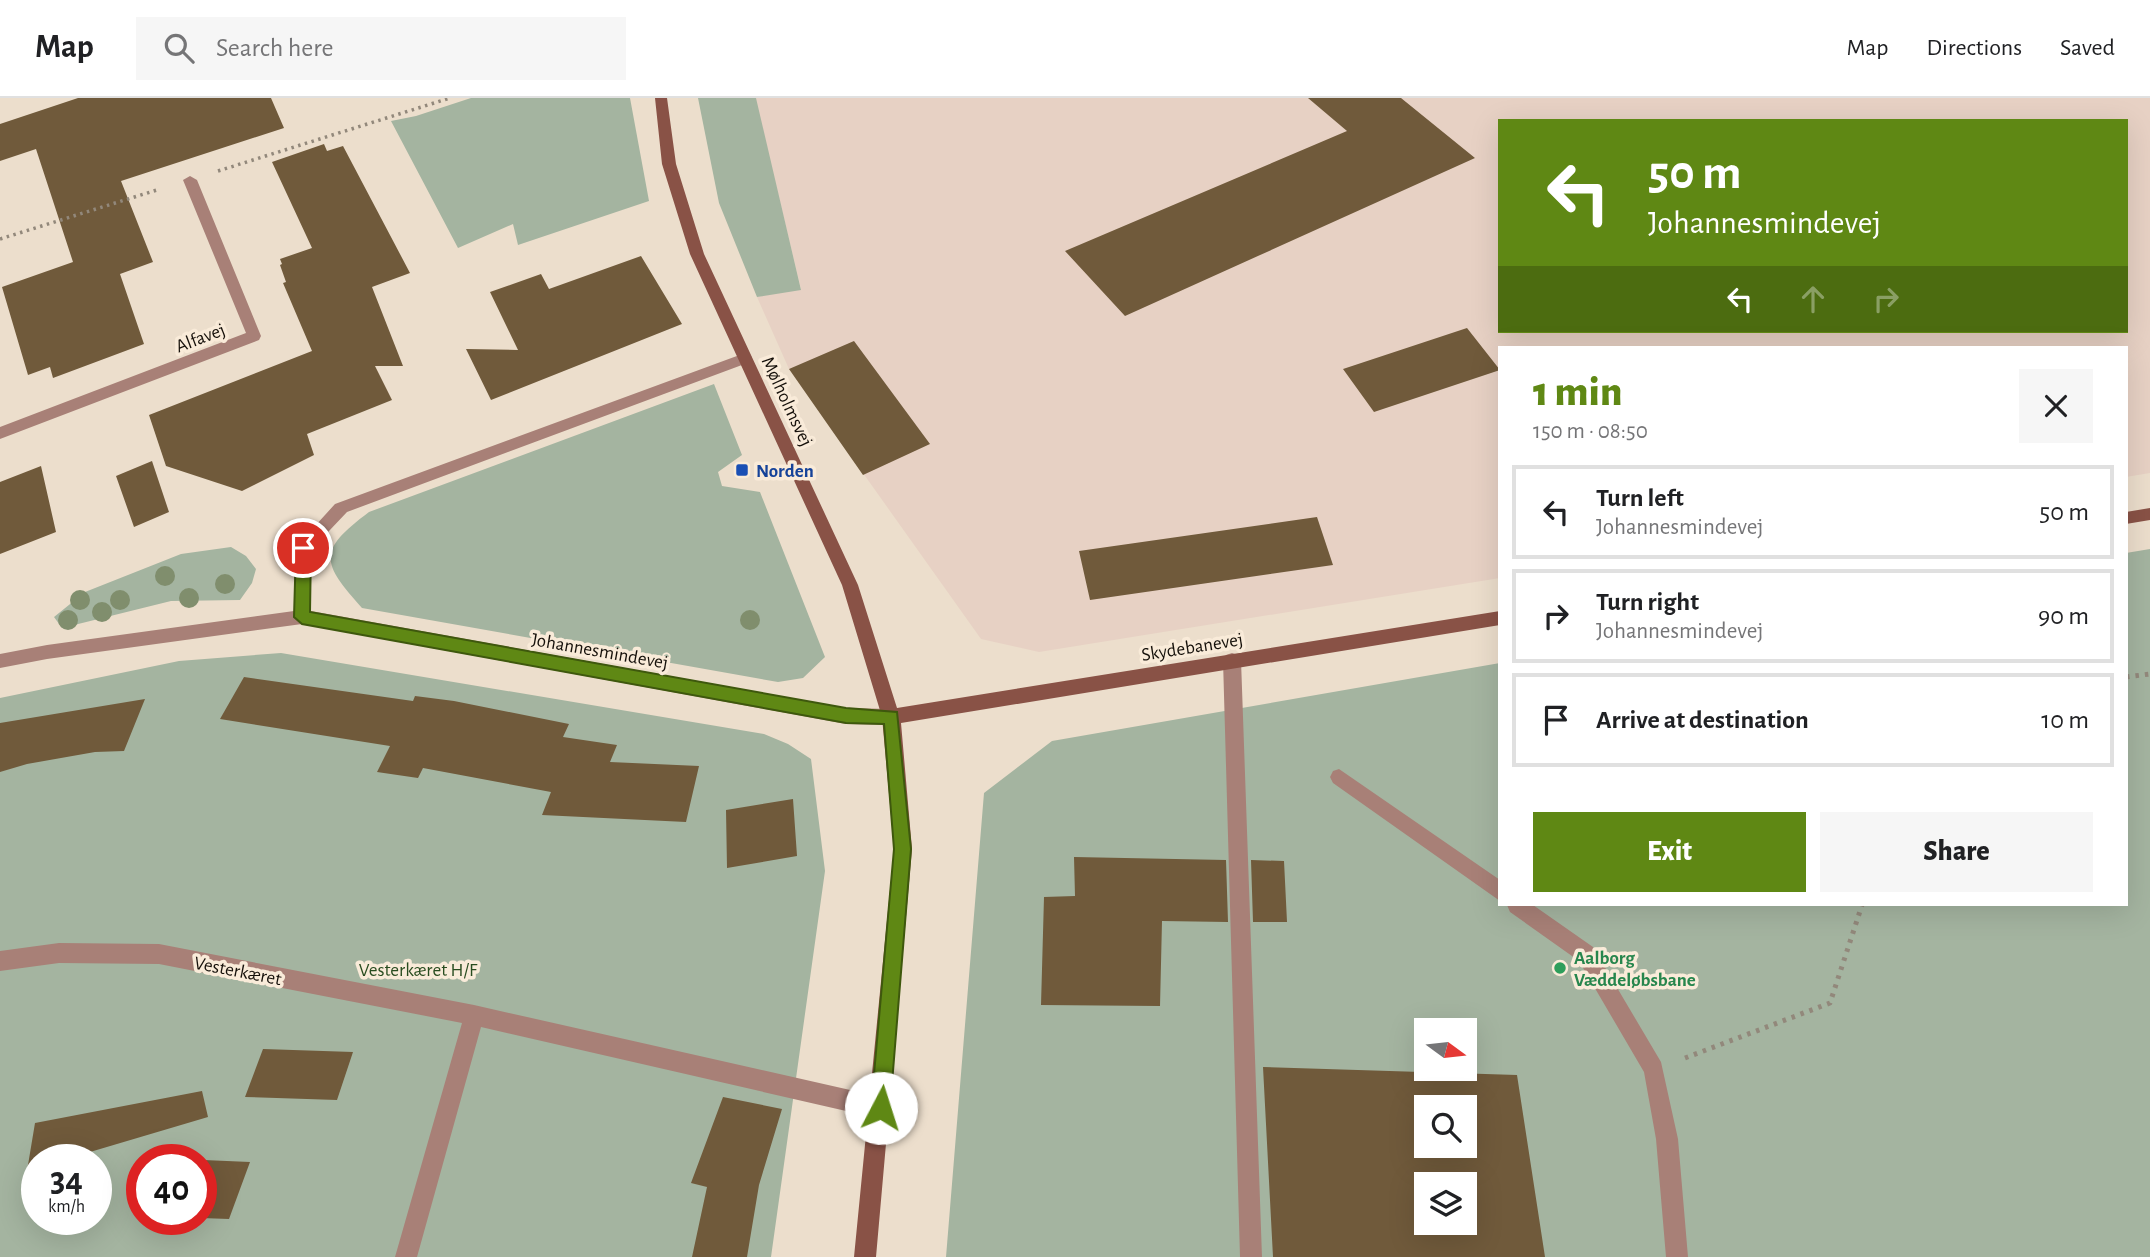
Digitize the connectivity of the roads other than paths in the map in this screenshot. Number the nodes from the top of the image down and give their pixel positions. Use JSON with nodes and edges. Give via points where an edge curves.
{"nodes":[{"id":1,"x":661,"y":98,"type":"edge"},
{"id":2,"x":190,"y":180,"type":"road end"},
{"id":3,"x":745,"y":358,"type":"junction"},
{"id":4,"x":0,"y":433,"type":"edge"},
{"id":5,"x":2150,"y":514,"type":"edge"},
{"id":6,"x":2128,"y":518,"type":"edge"},
{"id":7,"x":302,"y":617,"type":"junction"},
{"id":8,"x":1498,"y":618,"type":"edge"},
{"id":9,"x":1232,"y":660,"type":"junction"},
{"id":10,"x":0,"y":661,"type":"edge"},
{"id":11,"x":891,"y":718,"type":"junction"},
{"id":12,"x":1339,"y":777,"type":"dead end"},
{"id":13,"x":1498,"y":891,"type":"edge"},
{"id":14,"x":1518,"y":906,"type":"edge"},
{"id":15,"x":0,"y":961,"type":"edge"},
{"id":16,"x":474,"y":1015,"type":"junction"},
{"id":17,"x":881,"y":1108,"type":"junction"},
{"id":18,"x":406,"y":1257,"type":"edge"},
{"id":19,"x":865,"y":1257,"type":"edge"},
{"id":20,"x":1251,"y":1257,"type":"edge"},
{"id":21,"x":1677,"y":1257,"type":"edge"}],
"edges":[{"from":1,"to":3,"type":"street","name":"Mølholmsvej","via":[[669,164],[697,254]]},
{"from":2,"to":4,"type":"street","name":"Alfavej","via":[[254,336]]},
{"from":3,"to":7,"type":"street","via":[[341,508],[303,548]]},
{"from":3,"to":11,"type":"street","name":"Mølholmsvej","via":[[850,585]]},
{"from":5,"to":6,"type":"street"},
{"from":7,"to":10,"type":"street","name":"Johannesmindevej"},
{"from":7,"to":11,"type":"street","name":"Johannesmindevej","via":[[846,716]]},
{"from":8,"to":9,"type":"street","name":"Skydebanevej"},
{"from":9,"to":11,"type":"street","name":"Skydebanevej"},
{"from":9,"to":20,"type":"street"},
{"from":11,"to":17,"type":"street","name":"Mølholmsvej","via":[[903,849]]},
{"from":12,"to":13,"type":"street"},
{"from":14,"to":21,"type":"street","via":[[1586,954],[1654,1069],[1667,1139]]},
{"from":15,"to":16,"type":"street","name":"Vesterkæret","via":[[59,953],[159,954]]},
{"from":16,"to":17,"type":"street","name":"Vesterkæret"},
{"from":16,"to":18,"type":"street"},
{"from":17,"to":19,"type":"street","name":"Mølholmsvej"}]}
